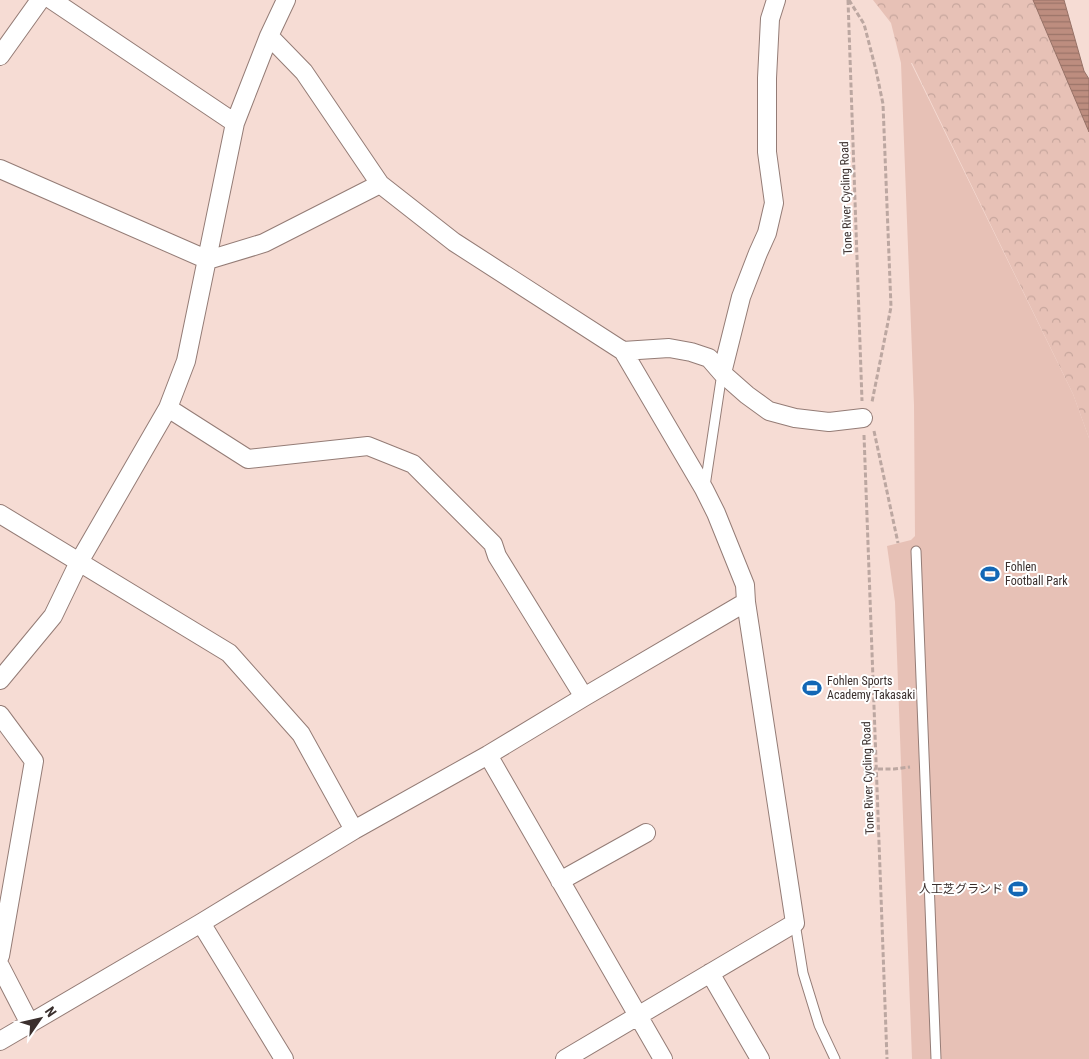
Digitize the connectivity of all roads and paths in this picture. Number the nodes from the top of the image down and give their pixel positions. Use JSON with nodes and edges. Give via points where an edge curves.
{"nodes":[{"id":1,"x":40,"y":0,"type":"edge"},
{"id":2,"x":52,"y":0,"type":"edge"},
{"id":3,"x":286,"y":0,"type":"edge"},
{"id":4,"x":776,"y":0,"type":"edge"},
{"id":5,"x":849,"y":0,"type":"edge"},
{"id":6,"x":269,"y":36,"type":"junction"},
{"id":7,"x":0,"y":56,"type":"edge"},
{"id":8,"x":235,"y":123,"type":"junction"},
{"id":9,"x":0,"y":169,"type":"edge"},
{"id":10,"x":380,"y":184,"type":"junction"},
{"id":11,"x":208,"y":260,"type":"junction"},
{"id":12,"x":623,"y":351,"type":"junction"},
{"id":13,"x":722,"y":373,"type":"junction"},
{"id":14,"x":862,"y":395,"type":"dead end"},
{"id":15,"x":168,"y":408,"type":"junction"},
{"id":16,"x":863,"y":418,"type":"junction"},
{"id":17,"x":864,"y":437,"type":"dead end"},
{"id":18,"x":704,"y":489,"type":"junction"},
{"id":19,"x":0,"y":514,"type":"edge"},
{"id":20,"x":898,"y":543,"type":"dead end"},
{"id":21,"x":916,"y":551,"type":"dead end"},
{"id":22,"x":79,"y":562,"type":"junction"},
{"id":23,"x":746,"y":602,"type":"junction"},
{"id":24,"x":0,"y":680,"type":"edge"},
{"id":25,"x":584,"y":697,"type":"junction"},
{"id":26,"x":0,"y":715,"type":"edge"},
{"id":27,"x":488,"y":755,"type":"junction"},
{"id":28,"x":863,"y":769,"type":"dead end"},
{"id":29,"x":876,"y":769,"type":"junction"},
{"id":30,"x":894,"y":769,"type":"dead end"},
{"id":31,"x":354,"y":830,"type":"junction"},
{"id":32,"x":646,"y":833,"type":"dead end"},
{"id":33,"x":560,"y":881,"type":"junction"},
{"id":34,"x":201,"y":923,"type":"junction"},
{"id":35,"x":795,"y":923,"type":"junction"},
{"id":36,"x":0,"y":956,"type":"edge"},
{"id":37,"x":0,"y":966,"type":"edge"},
{"id":38,"x":710,"y":973,"type":"junction"},
{"id":39,"x":638,"y":1016,"type":"junction"},
{"id":40,"x":30,"y":1024,"type":"junction"},
{"id":41,"x":0,"y":1041,"type":"edge"},
{"id":42,"x":284,"y":1059,"type":"edge"},
{"id":43,"x":565,"y":1059,"type":"edge"},
{"id":44,"x":663,"y":1059,"type":"edge"},
{"id":45,"x":760,"y":1059,"type":"edge"},
{"id":46,"x":835,"y":1059,"type":"edge"},
{"id":47,"x":887,"y":1059,"type":"edge"},
{"id":48,"x":936,"y":1059,"type":"edge"}],
"edges":[{"from":1,"to":7,"type":"street"},
{"from":2,"to":8,"type":"street"},
{"from":3,"to":6,"type":"street"},
{"from":4,"to":13,"type":"street","via":[[770,20],[767,78],[767,152],[774,203],[767,233],[740,297]]},
{"from":5,"to":14,"type":"path","name":"Tone River Cycling Road"},
{"from":5,"to":16,"type":"path","via":[[864,24],[883,104],[891,307],[874,398]]},
{"from":6,"to":8,"type":"street"},
{"from":6,"to":10,"type":"street","via":[[304,72]]},
{"from":8,"to":11,"type":"street"},
{"from":9,"to":11,"type":"street"},
{"from":10,"to":11,"type":"street","via":[[264,243]]},
{"from":10,"to":12,"type":"street","via":[[454,242]]},
{"from":11,"to":15,"type":"street","via":[[186,361]]},
{"from":12,"to":13,"type":"street","via":[[670,348],[691,352],[709,358]]},
{"from":12,"to":18,"type":"street"},
{"from":13,"to":16,"type":"street","via":[[769,411],[829,422]]},
{"from":13,"to":18,"type":"lane"},
{"from":15,"to":22,"type":"street"},
{"from":15,"to":25,"type":"street","via":[[248,459],[368,446],[413,464],[493,544],[497,556]]},
{"from":16,"to":20,"type":"path","via":[[873,425]]},
{"from":17,"to":29,"type":"path","name":"Tone River Cycling Road"},
{"from":18,"to":23,"type":"street","via":[[745,585]]},
{"from":19,"to":22,"type":"street"},
{"from":21,"to":48,"type":"lane"},
{"from":22,"to":24,"type":"street","via":[[53,616]]},
{"from":22,"to":31,"type":"street","via":[[229,653],[300,734]]},
{"from":23,"to":25,"type":"street"},
{"from":23,"to":35,"type":"street"},
{"from":25,"to":27,"type":"street"},
{"from":26,"to":36,"type":"street","via":[[34,760]]},
{"from":27,"to":31,"type":"street"},
{"from":27,"to":33,"type":"street"},
{"from":28,"to":29,"type":"path"},
{"from":29,"to":30,"type":"path"},
{"from":29,"to":47,"type":"path","name":"Tone River Cycling Road"},
{"from":31,"to":34,"type":"street"},
{"from":32,"to":33,"type":"street"},
{"from":33,"to":39,"type":"street"},
{"from":34,"to":40,"type":"street"},
{"from":34,"to":42,"type":"street"},
{"from":35,"to":38,"type":"street"},
{"from":35,"to":46,"type":"lane","via":[[803,973],[819,1025]]},
{"from":37,"to":40,"type":"street"},
{"from":38,"to":39,"type":"street"},
{"from":38,"to":45,"type":"street"},
{"from":39,"to":43,"type":"street"},
{"from":39,"to":44,"type":"street"},
{"from":40,"to":41,"type":"street"}]}
